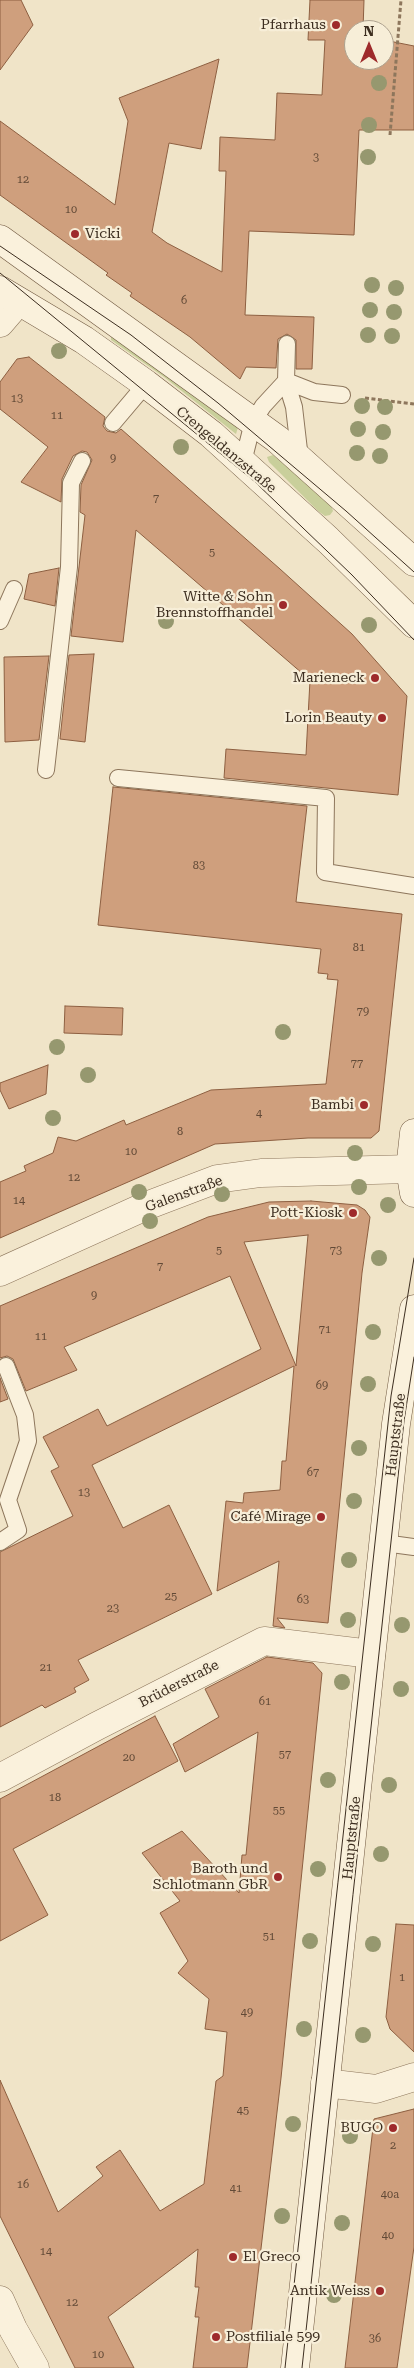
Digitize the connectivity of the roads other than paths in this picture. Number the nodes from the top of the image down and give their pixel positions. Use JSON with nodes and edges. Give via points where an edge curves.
{"nodes":[{"id":1,"x":0,"y":239,"type":"edge"},
{"id":2,"x":34,"y":266,"type":"junction"},
{"id":3,"x":9,"y":296,"type":"edge"},
{"id":4,"x":0,"y":322,"type":"edge"},
{"id":5,"x":287,"y":344,"type":"dead end"},
{"id":6,"x":286,"y":381,"type":"junction"},
{"id":7,"x":146,"y":384,"type":"junction"},
{"id":8,"x":342,"y":395,"type":"road end"},
{"id":9,"x":253,"y":422,"type":"junction"},
{"id":10,"x":113,"y":423,"type":"dead end"},
{"id":11,"x":300,"y":459,"type":"junction"},
{"id":12,"x":82,"y":461,"type":"dead end"},
{"id":13,"x":243,"y":462,"type":"junction"},
{"id":14,"x":414,"y":562,"type":"edge"},
{"id":15,"x":14,"y":589,"type":"dead end"},
{"id":16,"x":0,"y":621,"type":"edge"},
{"id":17,"x":413,"y":623,"type":"edge"},
{"id":18,"x":46,"y":770,"type":"dead end"},
{"id":19,"x":118,"y":778,"type":"dead end"},
{"id":20,"x":414,"y":886,"type":"edge"},
{"id":21,"x":414,"y":1133,"type":"edge"},
{"id":22,"x":412,"y":1181,"type":"edge"},
{"id":23,"x":0,"y":1272,"type":"edge"},
{"id":24,"x":414,"y":1309,"type":"edge"},
{"id":25,"x":6,"y":1366,"type":"dead end"},
{"id":26,"x":409,"y":1375,"type":"edge"},
{"id":27,"x":0,"y":1542,"type":"edge"},
{"id":28,"x":384,"y":1543,"type":"junction"},
{"id":29,"x":414,"y":1547,"type":"edge"},
{"id":30,"x":371,"y":1654,"type":"junction"},
{"id":31,"x":0,"y":1778,"type":"edge"},
{"id":32,"x":414,"y":2077,"type":"edge"},
{"id":33,"x":325,"y":2083,"type":"junction"},
{"id":34,"x":3,"y":2315,"type":"edge"},
{"id":35,"x":35,"y":2368,"type":"edge"},
{"id":36,"x":295,"y":2368,"type":"edge"}],
"edges":[{"from":1,"to":2,"type":"main road"},
{"from":2,"to":3,"type":"main road"},
{"from":2,"to":9,"type":"main road","via":[[126,328]]},
{"from":3,"to":4,"type":"main road"},
{"from":3,"to":7,"type":"main road","name":"Crengeldanzstraße","via":[[84,340]]},
{"from":5,"to":6,"type":"lane"},
{"from":6,"to":8,"type":"lane","via":[[314,392]]},
{"from":6,"to":9,"type":"lane"},
{"from":6,"to":11,"type":"lane","via":[[294,407]]},
{"from":7,"to":10,"type":"lane"},
{"from":7,"to":13,"type":"main road","name":"Crengeldanzstraße"},
{"from":9,"to":11,"type":"main road"},
{"from":9,"to":13,"type":"lane"},
{"from":11,"to":14,"type":"main road"},
{"from":12,"to":18,"type":"lane","via":[[71,483],[69,567]]},
{"from":13,"to":17,"type":"main road","name":"Crengeldanzstraße"},
{"from":15,"to":16,"type":"lane"},
{"from":19,"to":20,"type":"lane","via":[[326,798],[325,872]]},
{"from":21,"to":22,"type":"main road"},
{"from":22,"to":23,"type":"main road","name":"Galenstraße","via":[[260,1173],[217,1179],[146,1206]]},
{"from":24,"to":26,"type":"main road","name":"Hauptstraße"},
{"from":25,"to":27,"type":"lane","via":[[25,1415],[28,1441],[8,1500],[18,1530]]},
{"from":26,"to":28,"type":"main road","name":"Hauptstraße","via":[[396,1424]]},
{"from":28,"to":29,"type":"lane"},
{"from":28,"to":30,"type":"main road","name":"Hauptstraße"},
{"from":30,"to":31,"type":"main road","name":"Brüderstraße","via":[[264,1641]]},
{"from":30,"to":33,"type":"main road","name":"Hauptstraße"},
{"from":32,"to":33,"type":"main road","via":[[376,2089]]},
{"from":33,"to":36,"type":"main road","name":"Hauptstraße"},
{"from":34,"to":35,"type":"main road"}]}
